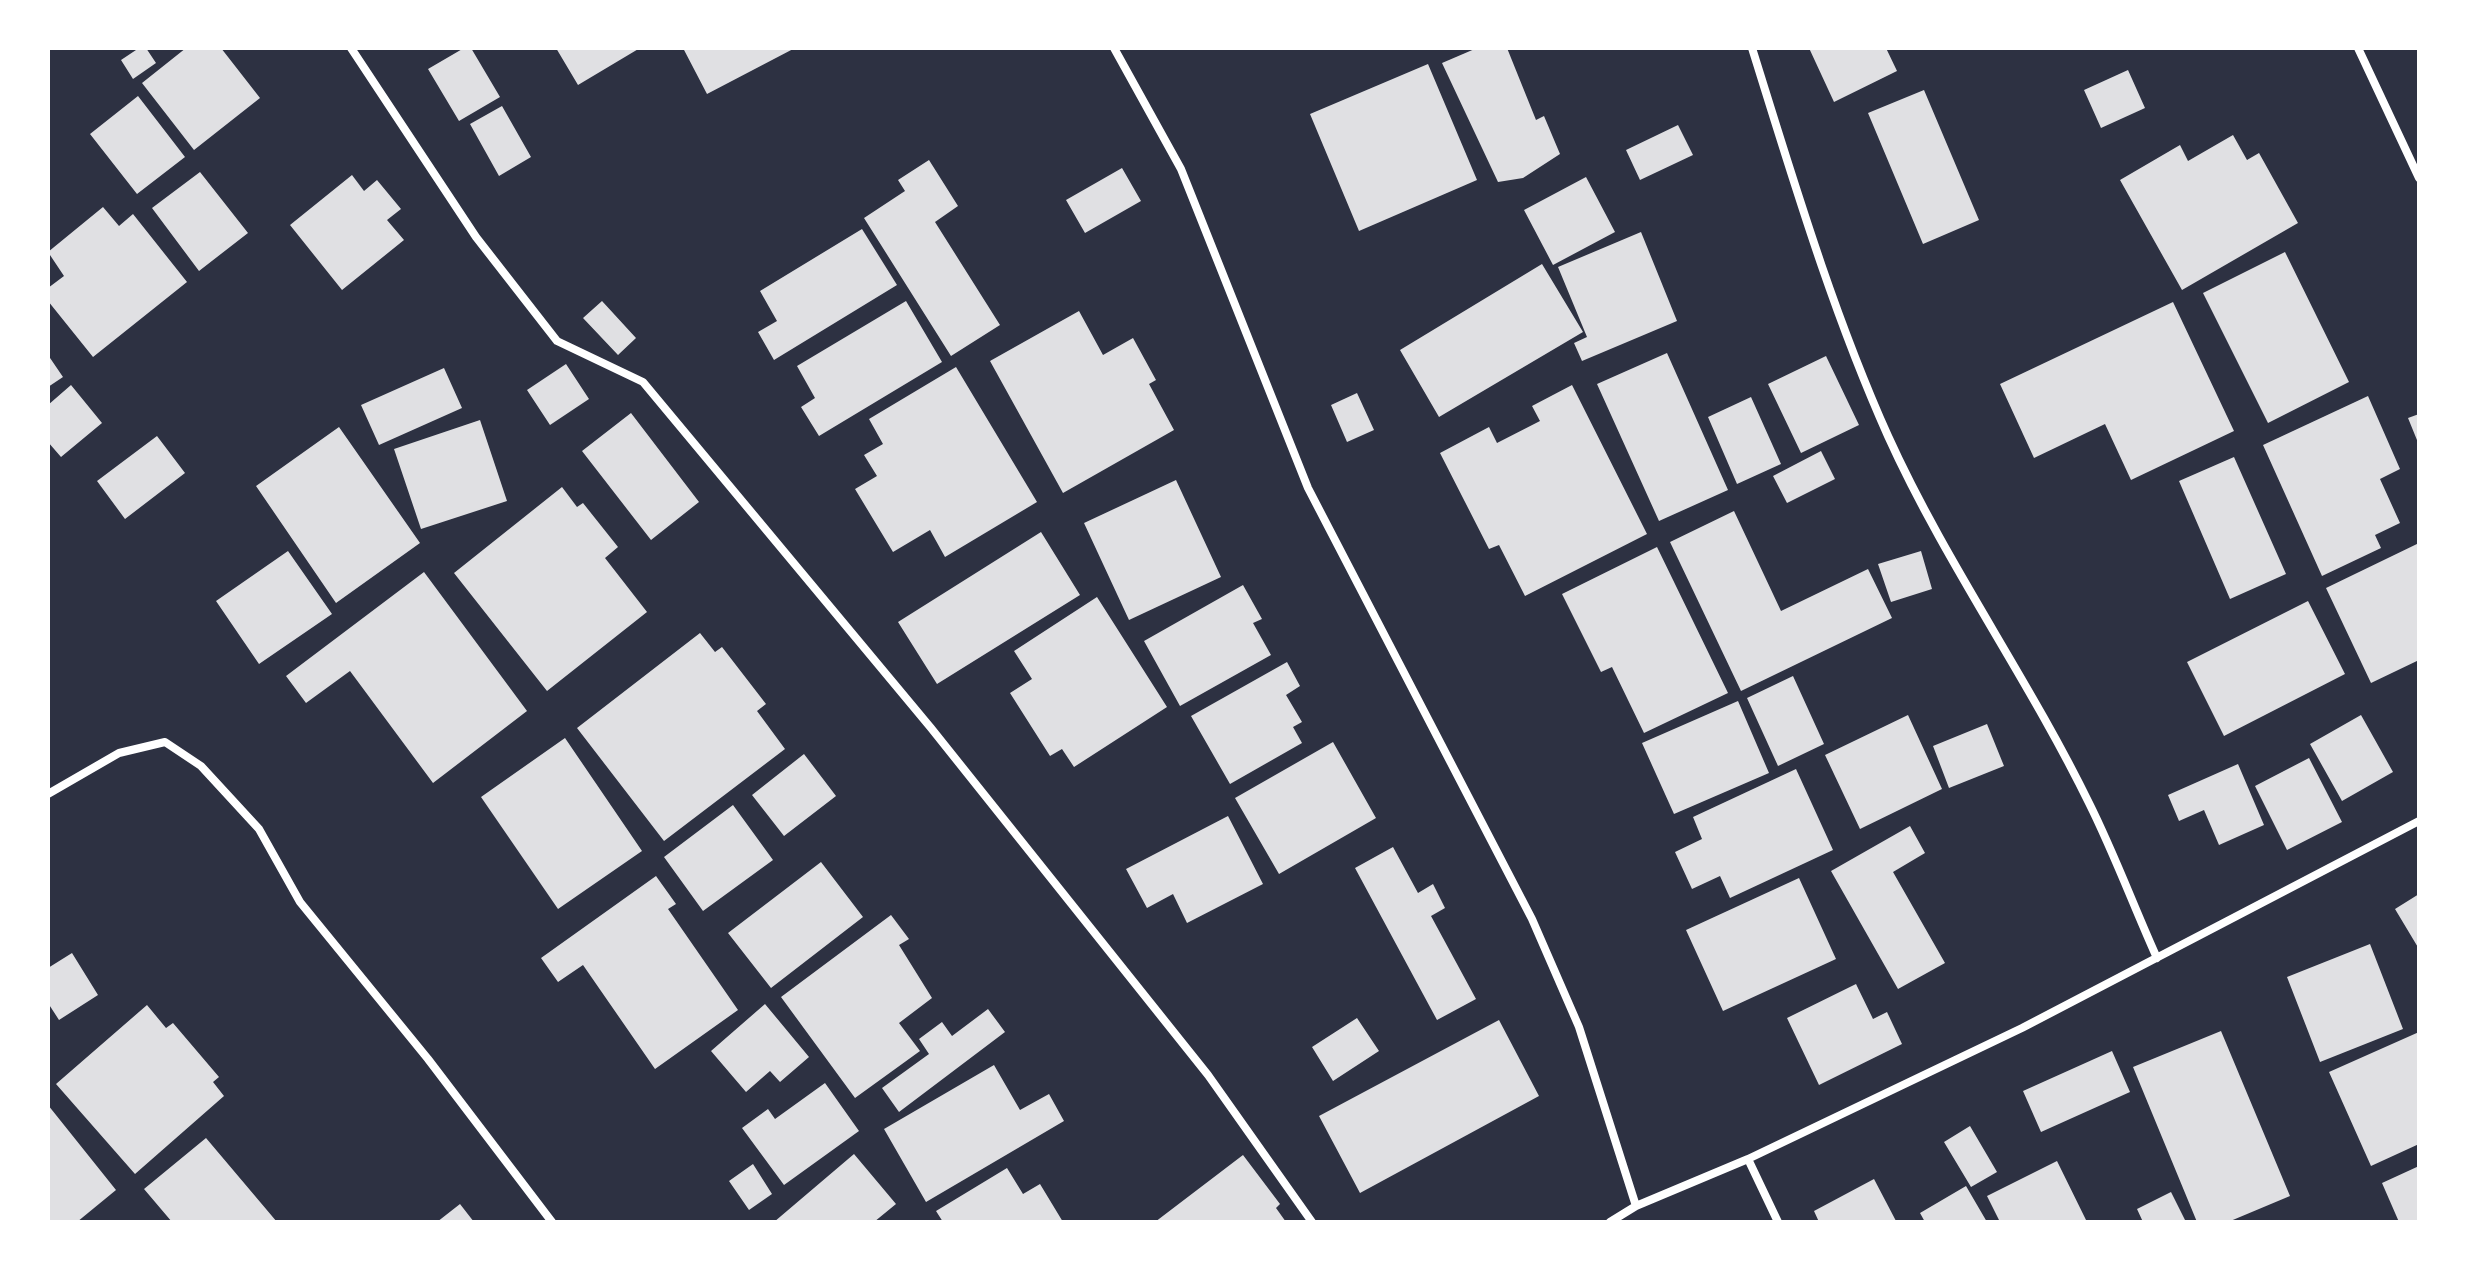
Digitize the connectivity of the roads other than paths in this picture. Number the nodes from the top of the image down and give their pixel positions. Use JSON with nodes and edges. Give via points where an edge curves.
{"nodes":[{"id":1,"x":351,"y":48,"type":"edge"},
{"id":2,"x":1114,"y":48,"type":"edge"},
{"id":3,"x":1752,"y":48,"type":"edge"},
{"id":4,"x":2358,"y":48,"type":"edge"},
{"id":5,"x":2419,"y":178,"type":"edge"},
{"id":6,"x":48,"y":794,"type":"edge"},
{"id":7,"x":2419,"y":821,"type":"edge"},
{"id":8,"x":2157,"y":958,"type":"junction"},
{"id":9,"x":1748,"y":1159,"type":"junction"},
{"id":10,"x":1636,"y":1206,"type":"junction"},
{"id":11,"x":552,"y":1222,"type":"edge"},
{"id":12,"x":1312,"y":1222,"type":"edge"},
{"id":13,"x":1610,"y":1222,"type":"edge"},
{"id":14,"x":1778,"y":1222,"type":"edge"}],
"edges":[{"from":1,"to":12,"type":"street","via":[[476,237],[557,341],[643,382],[931,728],[1208,1075]]},
{"from":2,"to":10,"type":"street","via":[[1181,169],[1308,488],[1532,919],[1579,1027]]},
{"from":3,"to":8,"type":"street","via":[[1804,213],[1889,437],[1926,515],[2090,804]]},
{"from":4,"to":5,"type":"street"},
{"from":6,"to":11,"type":"street","via":[[119,753],[165,742],[201,766],[259,829],[300,902]]},
{"from":7,"to":8,"type":"street"},
{"from":8,"to":9,"type":"street"},
{"from":9,"to":10,"type":"street"},
{"from":9,"to":14,"type":"street"},
{"from":10,"to":13,"type":"street"}]}
